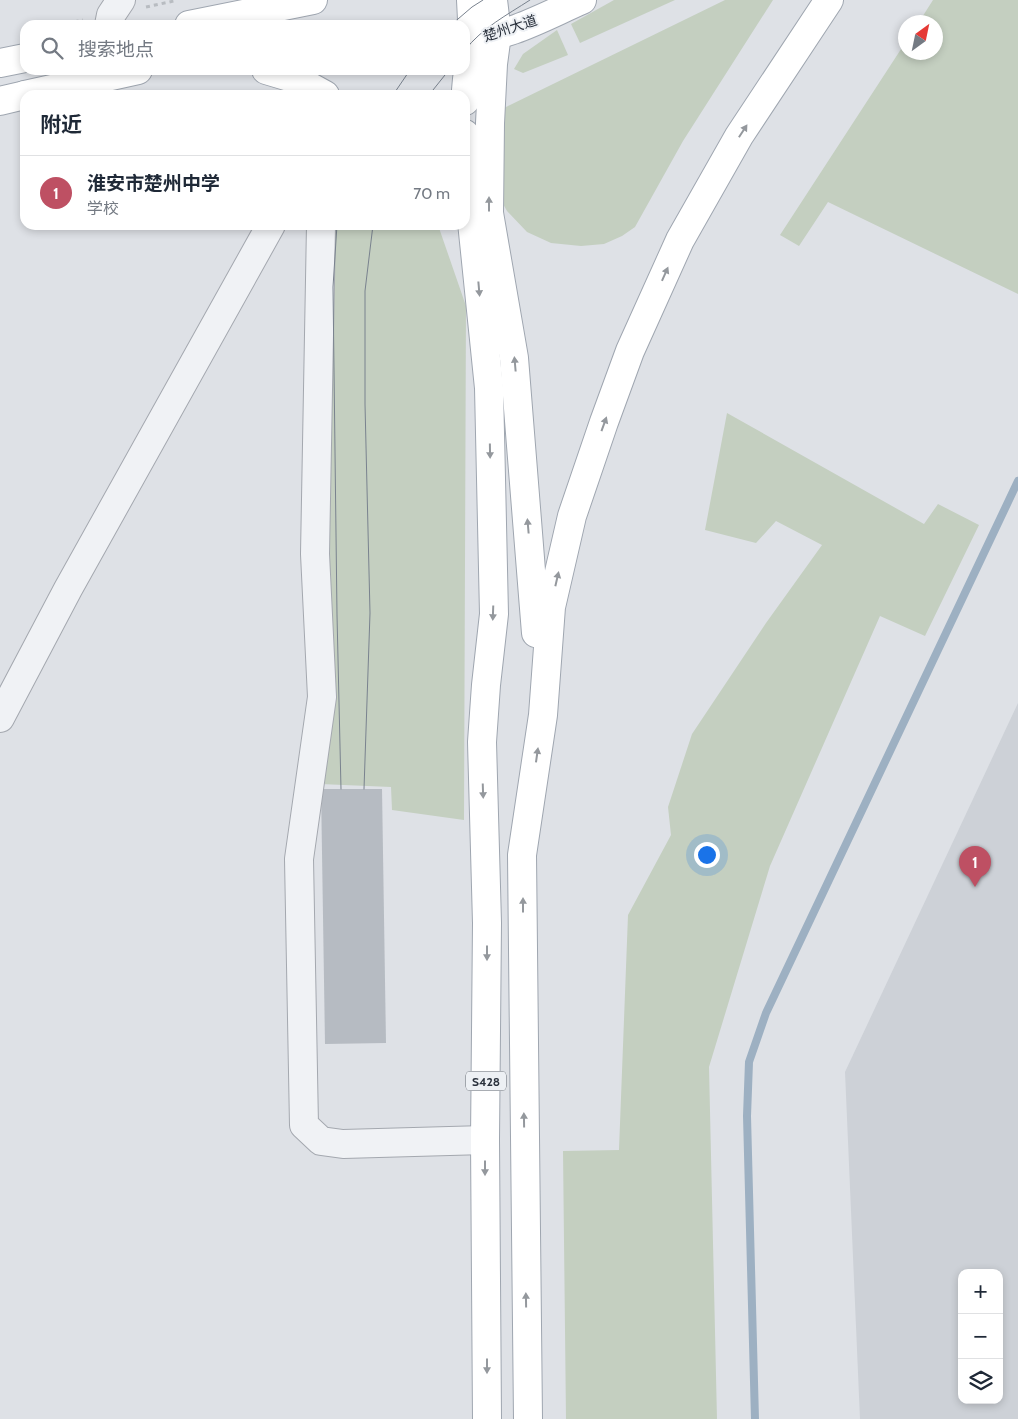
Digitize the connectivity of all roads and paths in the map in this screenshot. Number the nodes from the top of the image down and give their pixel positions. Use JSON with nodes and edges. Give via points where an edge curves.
{"nodes":[{"id":1,"x":121,"y":0,"type":"edge"},
{"id":2,"x":313,"y":0,"type":"edge"},
{"id":3,"x":471,"y":0,"type":"edge"},
{"id":4,"x":493,"y":0,"type":"edge"},
{"id":5,"x":582,"y":0,"type":"edge"},
{"id":6,"x":829,"y":0,"type":"edge"},
{"id":7,"x":256,"y":6,"type":"edge"},
{"id":8,"x":110,"y":20,"type":"edge"},
{"id":9,"x":207,"y":20,"type":"edge"},
{"id":10,"x":478,"y":38,"type":"edge"},
{"id":11,"x":20,"y":59,"type":"edge"},
{"id":12,"x":0,"y":63,"type":"edge"},
{"id":13,"x":470,"y":68,"type":"edge"},
{"id":14,"x":115,"y":75,"type":"edge"},
{"id":15,"x":281,"y":75,"type":"edge"},
{"id":16,"x":468,"y":75,"type":"edge"},
{"id":17,"x":48,"y":90,"type":"edge"},
{"id":18,"x":315,"y":90,"type":"edge"},
{"id":19,"x":466,"y":90,"type":"edge"},
{"id":20,"x":20,"y":96,"type":"edge"},
{"id":21,"x":0,"y":101,"type":"edge"},
{"id":22,"x":268,"y":230,"type":"edge"},
{"id":23,"x":321,"y":230,"type":"edge"},
{"id":24,"x":469,"y":233,"type":"edge"},
{"id":25,"x":543,"y":715,"type":"junction"},
{"id":26,"x":0,"y":718,"type":"edge"},
{"id":27,"x":485,"y":1140,"type":"junction"},
{"id":28,"x":527,"y":1333,"type":"junction"},
{"id":29,"x":487,"y":1338,"type":"junction"},
{"id":30,"x":488,"y":1419,"type":"edge"},
{"id":31,"x":528,"y":1419,"type":"edge"}],
"edges":[{"from":1,"to":8,"type":"street"},
{"from":2,"to":7,"type":"main road"},
{"from":3,"to":10,"type":"main road"},
{"from":4,"to":10,"type":"main road"},
{"from":5,"to":10,"type":"main road","name":"楚州大道","via":[[525,26]]},
{"from":25,"to":6,"type":"main road","one_way":true,"via":[[550,607],[572,516],[630,351],[680,240],[739,136]]},
{"from":7,"to":9,"type":"main road"},
{"from":10,"to":13,"type":"main road"},
{"from":25,"to":10,"type":"main road","one_way":true,"via":[[514,358],[489,213],[493,64]]},
{"from":11,"to":12,"type":"main road"},
{"from":14,"to":17,"type":"main road"},
{"from":15,"to":18,"type":"main road"},
{"from":16,"to":19,"type":"main road"},
{"from":20,"to":21,"type":"main road"},
{"from":22,"to":26,"type":"street","via":[[68,589]]},
{"from":23,"to":27,"type":"street","via":[[315,554],[322,697],[300,859],[304,1125],[320,1140],[343,1144]]},
{"from":24,"to":27,"type":"main road","number":"S428","one_way":true,"via":[[489,388],[494,614],[482,742],[487,923]]},
{"from":28,"to":25,"type":"main road","number":"S428","one_way":true,"via":[[522,855]]},
{"from":27,"to":29,"type":"main road","number":"S428","one_way":true},
{"from":28,"to":29,"type":"main road"},
{"from":28,"to":31,"type":"main road","number":"S428"},
{"from":29,"to":30,"type":"main road","number":"S428","one_way":true}]}
